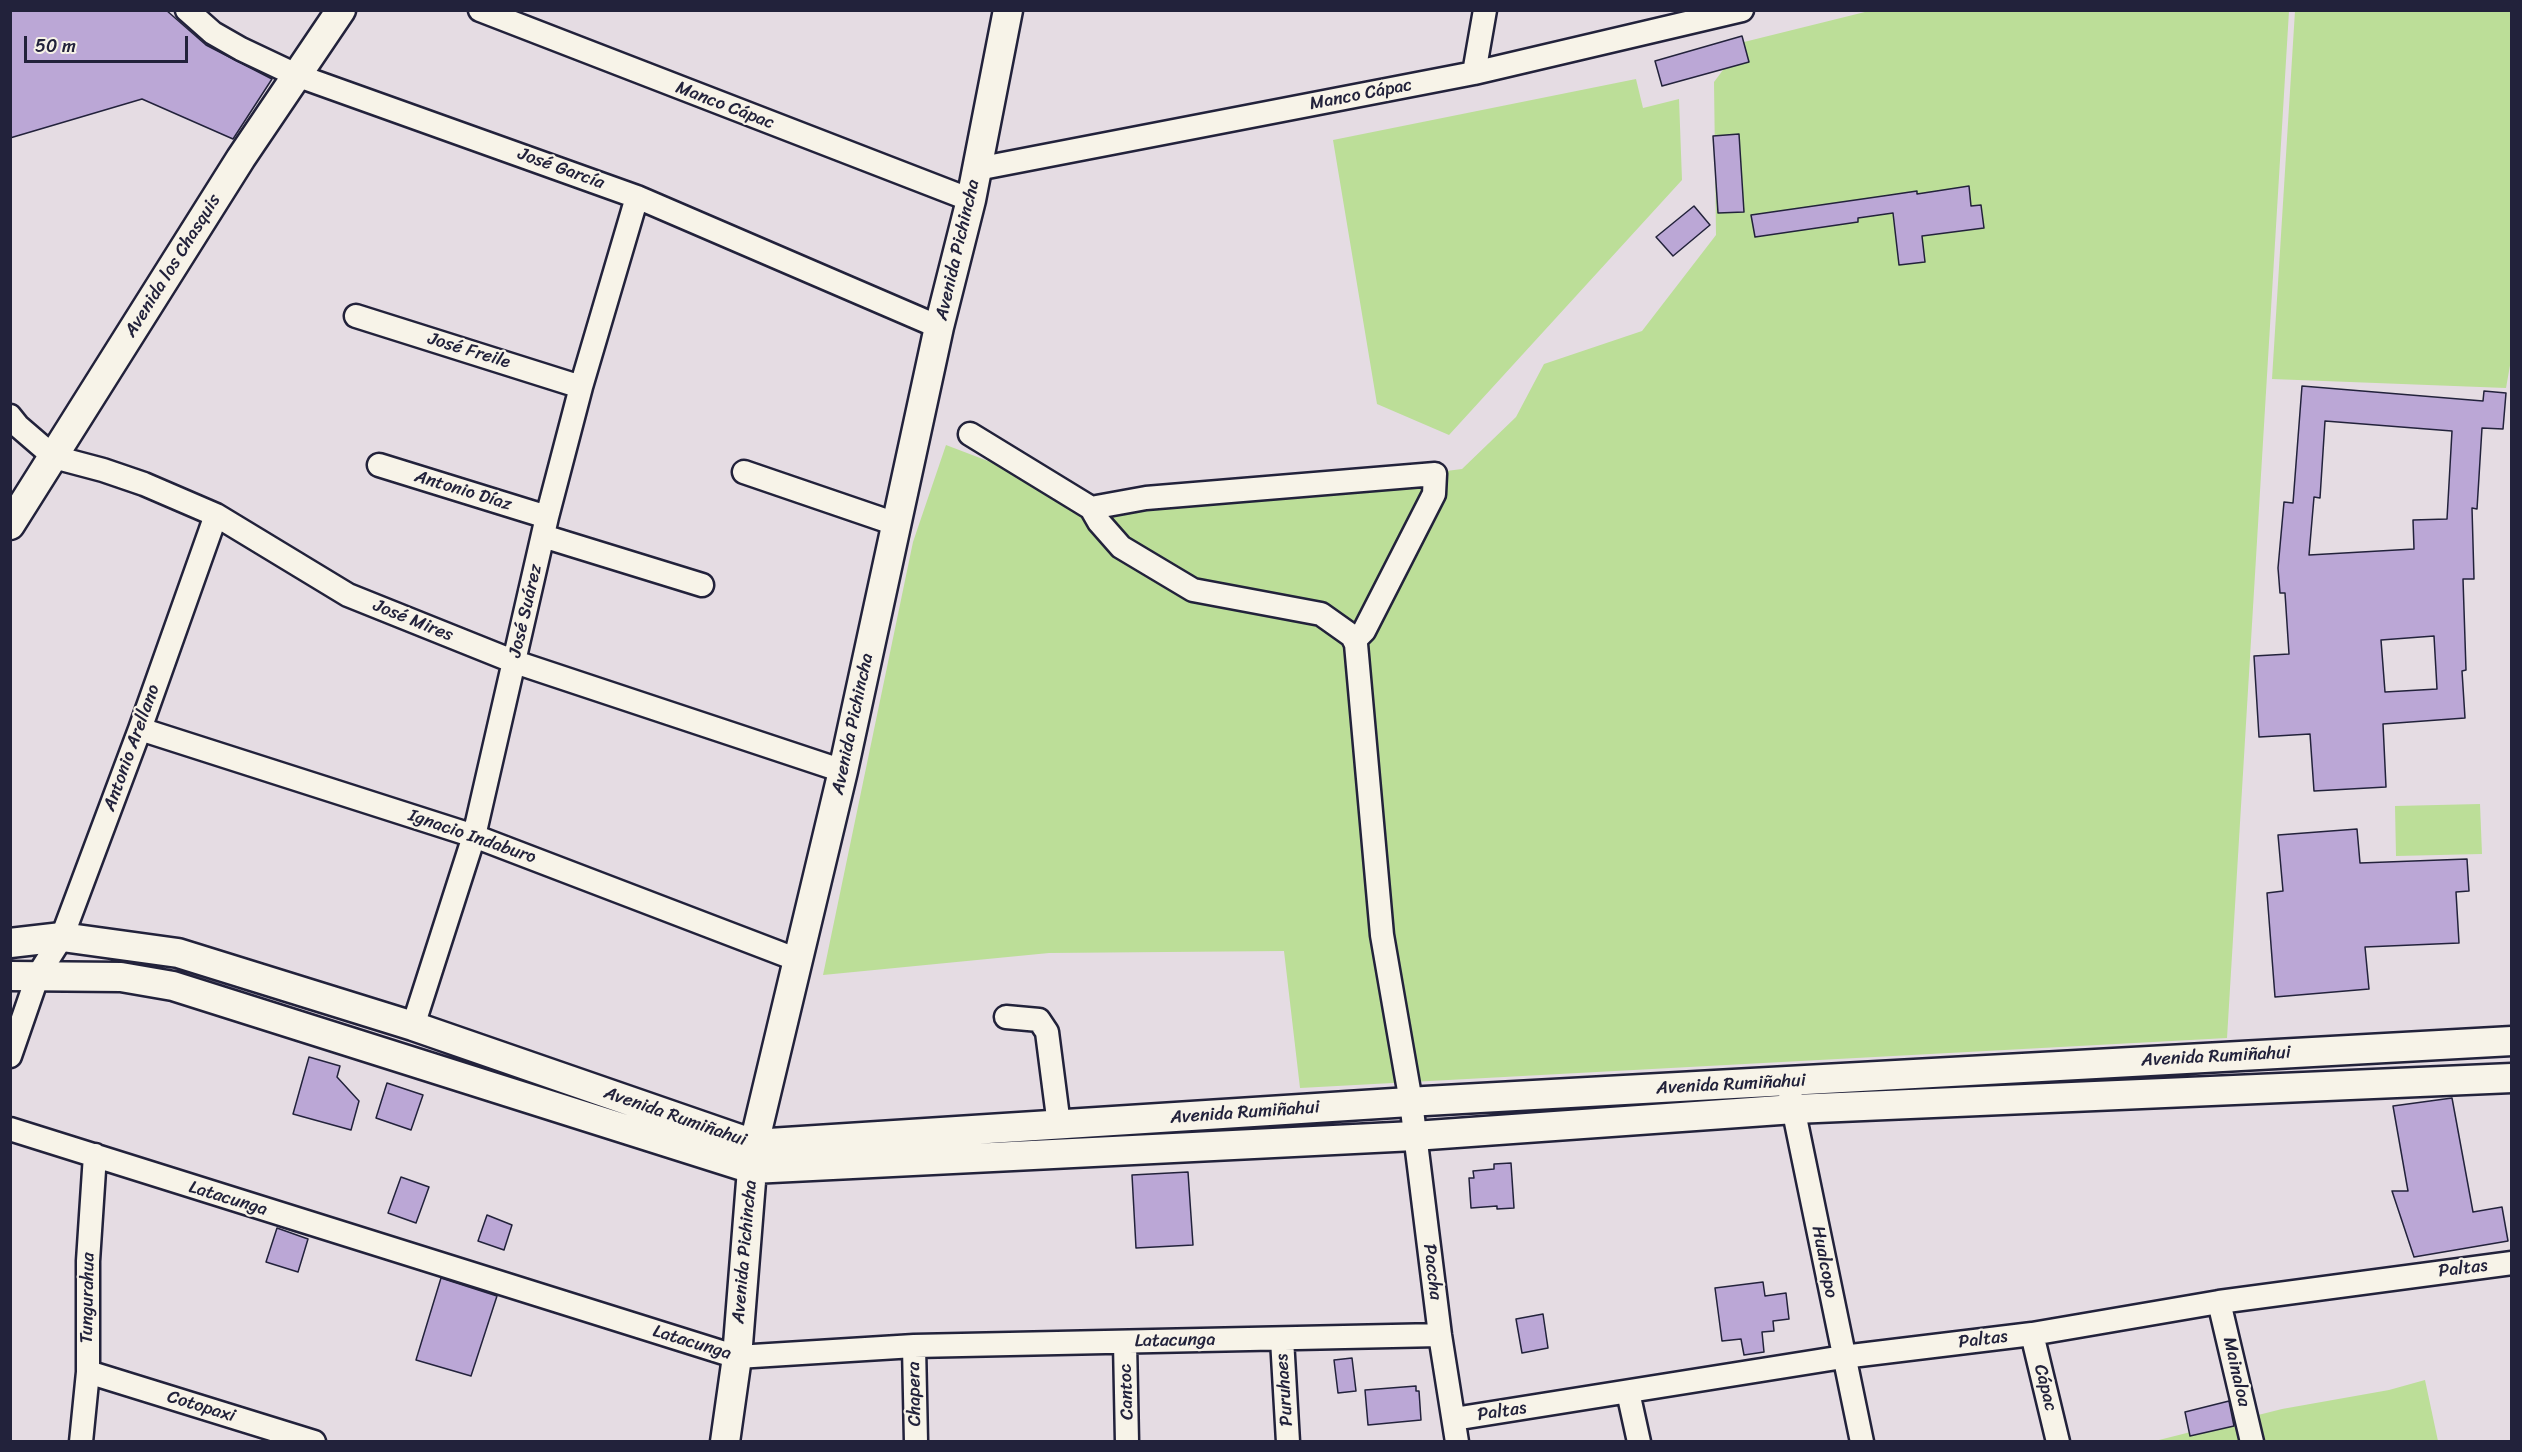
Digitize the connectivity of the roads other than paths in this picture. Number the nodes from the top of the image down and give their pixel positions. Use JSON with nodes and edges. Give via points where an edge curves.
{"nodes":[{"id":1,"x":187,"y":10,"type":"edge"},
{"id":2,"x":480,"y":10,"type":"edge"},
{"id":3,"x":1008,"y":10,"type":"edge"},
{"id":4,"x":1485,"y":10,"type":"edge"},
{"id":5,"x":339,"y":12,"type":"edge"},
{"id":6,"x":1728,"y":12,"type":"edge"},
{"id":7,"x":1474,"y":73,"type":"junction"},
{"id":8,"x":297,"y":75,"type":"junction"},
{"id":9,"x":977,"y":169,"type":"junction"},
{"id":10,"x":637,"y":197,"type":"junction"},
{"id":11,"x":971,"y":200,"type":"junction"},
{"id":12,"x":356,"y":316,"type":"dead end"},
{"id":13,"x":939,"y":327,"type":"junction"},
{"id":14,"x":581,"y":387,"type":"junction"},
{"id":15,"x":10,"y":416,"type":"edge"},
{"id":16,"x":970,"y":434,"type":"dead end"},
{"id":17,"x":54,"y":457,"type":"junction"},
{"id":18,"x":379,"y":465,"type":"dead end"},
{"id":19,"x":744,"y":472,"type":"dead end"},
{"id":20,"x":1091,"y":508,"type":"junction"},
{"id":21,"x":216,"y":515,"type":"junction"},
{"id":22,"x":896,"y":524,"type":"junction"},
{"id":23,"x":10,"y":525,"type":"edge"},
{"id":24,"x":545,"y":527,"type":"junction"},
{"id":25,"x":702,"y":585,"type":"dead end"},
{"id":26,"x":1358,"y":634,"type":"junction"},
{"id":27,"x":515,"y":662,"type":"junction"},
{"id":28,"x":140,"y":729,"type":"junction"},
{"id":29,"x":843,"y":771,"type":"junction"},
{"id":30,"x":474,"y":836,"type":"junction"},
{"id":31,"x":62,"y":937,"type":"junction"},
{"id":32,"x":10,"y":943,"type":"edge"},
{"id":33,"x":798,"y":960,"type":"junction"},
{"id":34,"x":24,"y":976,"type":"edge"},
{"id":35,"x":1006,"y":1017,"type":"dead end"},
{"id":36,"x":413,"y":1026,"type":"junction"},
{"id":37,"x":2511,"y":1041,"type":"edge"},
{"id":38,"x":10,"y":1056,"type":"edge"},
{"id":39,"x":2511,"y":1077,"type":"edge"},
{"id":40,"x":1788,"y":1081,"type":"junction"},
{"id":41,"x":1418,"y":1102,"type":"junction"},
{"id":42,"x":1794,"y":1109,"type":"junction"},
{"id":43,"x":1059,"y":1125,"type":"junction"},
{"id":44,"x":10,"y":1129,"type":"edge"},
{"id":45,"x":1414,"y":1136,"type":"junction"},
{"id":46,"x":95,"y":1155,"type":"junction"},
{"id":47,"x":753,"y":1156,"type":"junction"},
{"id":48,"x":2511,"y":1263,"type":"edge"},
{"id":49,"x":2219,"y":1302,"type":"junction"},
{"id":50,"x":2032,"y":1334,"type":"junction"},
{"id":51,"x":1440,"y":1335,"type":"junction"},
{"id":52,"x":1282,"y":1339,"type":"junction"},
{"id":53,"x":1125,"y":1342,"type":"junction"},
{"id":54,"x":914,"y":1346,"type":"junction"},
{"id":55,"x":737,"y":1357,"type":"junction"},
{"id":56,"x":1843,"y":1357,"type":"junction"},
{"id":57,"x":88,"y":1372,"type":"junction"},
{"id":58,"x":1628,"y":1392,"type":"junction"},
{"id":59,"x":1454,"y":1419,"type":"junction"},
{"id":60,"x":81,"y":1442,"type":"edge"},
{"id":61,"x":314,"y":1442,"type":"edge"},
{"id":62,"x":725,"y":1442,"type":"edge"},
{"id":63,"x":916,"y":1442,"type":"edge"},
{"id":64,"x":1127,"y":1442,"type":"edge"},
{"id":65,"x":1288,"y":1442,"type":"edge"},
{"id":66,"x":1456,"y":1442,"type":"edge"},
{"id":67,"x":1639,"y":1442,"type":"edge"},
{"id":68,"x":1862,"y":1442,"type":"edge"},
{"id":69,"x":2058,"y":1442,"type":"edge"},
{"id":70,"x":2252,"y":1442,"type":"edge"}],
"edges":[{"from":1,"to":8,"type":"street","name":"José García","via":[[213,33]]},
{"from":2,"to":11,"type":"street","name":"Manco Cápac"},
{"from":3,"to":9,"type":"main road","name":"Avenida Pichincha"},
{"from":4,"to":7,"type":"street"},
{"from":5,"to":8,"type":"main road","name":"Avenida los Chasquis"},
{"from":6,"to":7,"type":"street","name":"Manco Cápac"},
{"from":7,"to":9,"type":"street","name":"Manco Cápac"},
{"from":8,"to":10,"type":"street","name":"José García"},
{"from":8,"to":17,"type":"main road","name":"Avenida los Chasquis"},
{"from":9,"to":11,"type":"main road","name":"Avenida Pichincha"},
{"from":10,"to":13,"type":"street","name":"José García"},
{"from":10,"to":14,"type":"street","name":"José Suárez"},
{"from":11,"to":13,"type":"main road","name":"Avenida Pichincha"},
{"from":12,"to":14,"type":"street","name":"José Freile"},
{"from":13,"to":22,"type":"main road","name":"Avenida Pichincha"},
{"from":14,"to":24,"type":"street","name":"José Suárez"},
{"from":15,"to":17,"type":"street","name":"José Mires"},
{"from":16,"to":20,"type":"street"},
{"from":17,"to":21,"type":"street","name":"José Mires","via":[[144,484]]},
{"from":17,"to":23,"type":"main road","name":"Avenida los Chasquis"},
{"from":18,"to":24,"type":"street","name":"Antonio Díaz"},
{"from":19,"to":22,"type":"street"},
{"from":20,"to":26,"type":"street","via":[[1121,547],[1193,590],[1321,614]]},
{"from":20,"to":26,"type":"street","via":[[1146,498],[1435,474],[1434,494]]},
{"from":21,"to":27,"type":"street","name":"José Mires","via":[[348,595]]},
{"from":21,"to":28,"type":"street","name":"Antonio Arellano"},
{"from":22,"to":29,"type":"main road","name":"Avenida Pichincha"},
{"from":24,"to":25,"type":"street","name":"Antonio Díaz"},
{"from":24,"to":27,"type":"street","name":"José Suárez"},
{"from":26,"to":41,"type":"street","name":"Paccha","via":[[1382,935]]},
{"from":27,"to":29,"type":"street","name":"José Mires"},
{"from":27,"to":30,"type":"street","name":"José Suárez"},
{"from":28,"to":30,"type":"street","name":"Ignacio Indaburo"},
{"from":28,"to":31,"type":"street","name":"Antonio Arellano"},
{"from":29,"to":33,"type":"main road","name":"Avenida Pichincha"},
{"from":30,"to":33,"type":"street","name":"Ignacio Indaburo"},
{"from":30,"to":36,"type":"street","name":"José Suárez"},
{"from":31,"to":32,"type":"main road","name":"Avenida Rumiñahui"},
{"from":31,"to":34,"type":"street","name":"Antonio Arellano"},
{"from":31,"to":36,"type":"main road","name":"Avenida Rumiñahui","via":[[178,953]]},
{"from":33,"to":47,"type":"main road","name":"Avenida Pichincha"},
{"from":34,"to":38,"type":"street","name":"Antonio Arellano"},
{"from":34,"to":47,"type":"main road","name":"Avenida Rumiñahui","via":[[121,977],[173,986]]},
{"from":35,"to":43,"type":"street","via":[[1039,1020],[1047,1032]]},
{"from":36,"to":47,"type":"main road","name":"Avenida Rumiñahui"},
{"from":37,"to":40,"type":"main road","name":"Avenida Rumiñahui"},
{"from":39,"to":42,"type":"main road","name":"Avenida Rumiñahui"},
{"from":40,"to":41,"type":"main road","name":"Avenida Rumiñahui"},
{"from":40,"to":42,"type":"street","name":"Hualcopo"},
{"from":41,"to":43,"type":"main road","name":"Avenida Rumiñahui"},
{"from":41,"to":45,"type":"street","name":"Paccha"},
{"from":42,"to":45,"type":"main road","name":"Avenida Rumiñahui"},
{"from":42,"to":56,"type":"street","name":"Hualcopo"},
{"from":43,"to":47,"type":"main road","name":"Avenida Rumiñahui"},
{"from":44,"to":46,"type":"street","name":"Latacunga"},
{"from":45,"to":47,"type":"main road","name":"Avenida Rumiñahui"},
{"from":45,"to":51,"type":"street","name":"Paccha"},
{"from":46,"to":55,"type":"street","name":"Latacunga"},
{"from":46,"to":57,"type":"street","name":"Tungurahua","via":[[88,1261]]},
{"from":47,"to":55,"type":"main road","name":"Avenida Pichincha"},
{"from":48,"to":49,"type":"street","name":"Paltas"},
{"from":49,"to":50,"type":"street","name":"Paltas"},
{"from":49,"to":70,"type":"street","name":"Mainaloa"},
{"from":50,"to":56,"type":"street","name":"Paltas"},
{"from":50,"to":69,"type":"street","name":"Cápac"},
{"from":51,"to":52,"type":"street","name":"Latacunga"},
{"from":51,"to":59,"type":"street","name":"Paccha"},
{"from":52,"to":53,"type":"street","name":"Latacunga"},
{"from":52,"to":65,"type":"street","name":"Puruhaes"},
{"from":53,"to":54,"type":"street","name":"Latacunga"},
{"from":53,"to":64,"type":"street","name":"Cantoc"},
{"from":54,"to":55,"type":"street","name":"Latacunga"},
{"from":54,"to":63,"type":"street","name":"Chapera"},
{"from":55,"to":62,"type":"main road","name":"Avenida Pichincha"},
{"from":56,"to":58,"type":"street","name":"Paltas"},
{"from":56,"to":68,"type":"street","name":"Hualcopo"},
{"from":57,"to":60,"type":"street","name":"Tungurahua"},
{"from":57,"to":61,"type":"street","name":"Cotopaxi"},
{"from":58,"to":59,"type":"street","name":"Paltas"},
{"from":58,"to":67,"type":"street"},
{"from":59,"to":66,"type":"street","name":"Paccha"}]}
